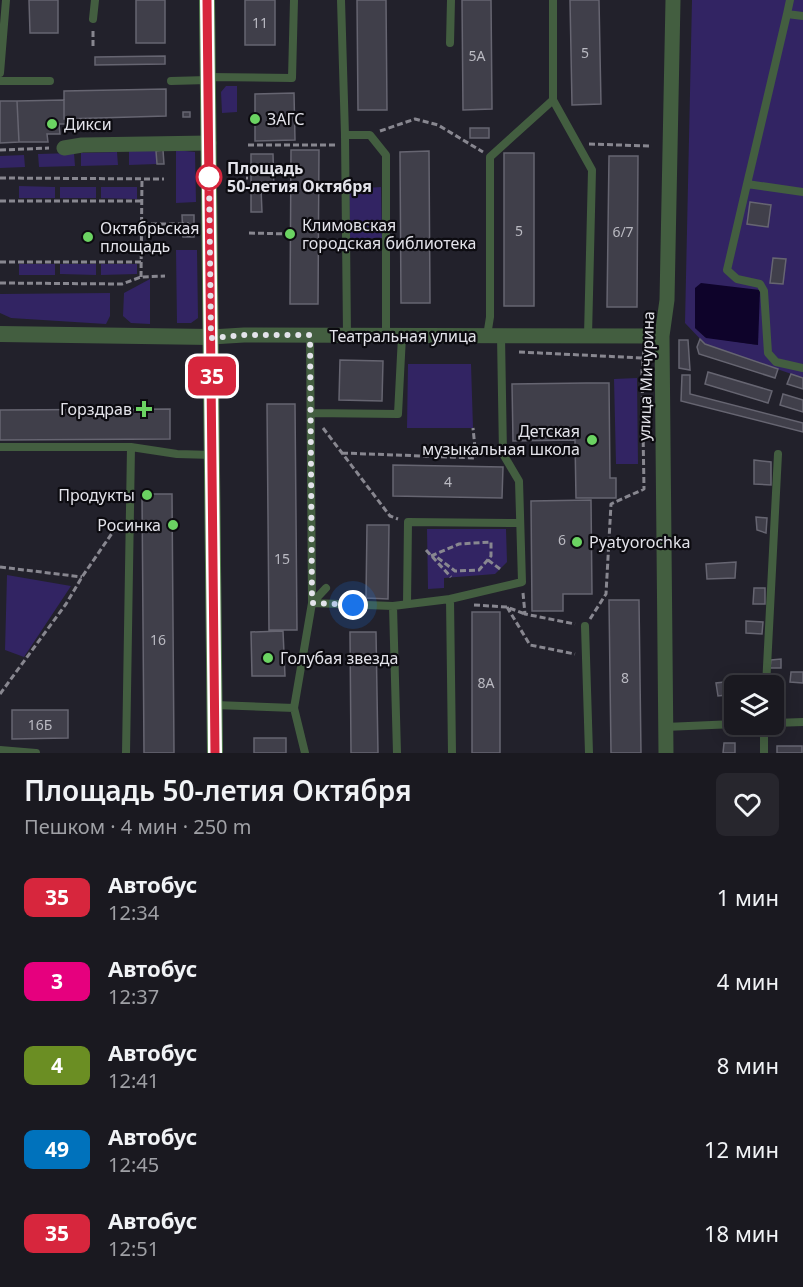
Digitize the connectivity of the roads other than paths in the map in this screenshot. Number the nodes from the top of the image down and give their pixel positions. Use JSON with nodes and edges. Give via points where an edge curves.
{"nodes":[{"id":1,"x":6,"y":0,"type":"edge"},
{"id":2,"x":95,"y":0,"type":"edge"},
{"id":3,"x":207,"y":0,"type":"edge"},
{"id":4,"x":294,"y":0,"type":"edge"},
{"id":5,"x":341,"y":0,"type":"edge"},
{"id":6,"x":451,"y":0,"type":"edge"},
{"id":7,"x":552,"y":0,"type":"edge"},
{"id":8,"x":673,"y":0,"type":"edge"},
{"id":9,"x":790,"y":0,"type":"edge"},
{"id":10,"x":787,"y":14,"type":"junction"},
{"id":11,"x":803,"y":16,"type":"edge"},
{"id":12,"x":93,"y":19,"type":"road end"},
{"id":13,"x":450,"y":44,"type":"dead end"},
{"id":14,"x":0,"y":73,"type":"edge"},
{"id":15,"x":208,"y":78,"type":"junction"},
{"id":16,"x":0,"y":81,"type":"edge"},
{"id":17,"x":50,"y":81,"type":"dead end"},
{"id":18,"x":171,"y":81,"type":"dead end"},
{"id":19,"x":553,"y":100,"type":"junction"},
{"id":20,"x":345,"y":135,"type":"junction"},
{"id":21,"x":209,"y":143,"type":"junction"},
{"id":22,"x":64,"y":148,"type":"road end"},
{"id":23,"x":747,"y":184,"type":"junction"},
{"id":24,"x":803,"y":192,"type":"edge"},
{"id":25,"x":0,"y":334,"type":"edge"},
{"id":26,"x":310,"y":335,"type":"junction"},
{"id":27,"x":347,"y":335,"type":"junction"},
{"id":28,"x":394,"y":336,"type":"junction"},
{"id":29,"x":494,"y":336,"type":"junction"},
{"id":30,"x":588,"y":336,"type":"junction"},
{"id":31,"x":662,"y":336,"type":"junction"},
{"id":32,"x":211,"y":338,"type":"junction"},
{"id":33,"x":803,"y":368,"type":"edge"},
{"id":34,"x":311,"y":413,"type":"junction"},
{"id":35,"x":0,"y":447,"type":"edge"},
{"id":36,"x":131,"y":447,"type":"junction"},
{"id":37,"x":778,"y":454,"type":"dead end"},
{"id":38,"x":213,"y":455,"type":"junction"},
{"id":39,"x":520,"y":523,"type":"junction"},
{"id":40,"x":326,"y":588,"type":"dead end"},
{"id":41,"x":450,"y":599,"type":"junction"},
{"id":42,"x":312,"y":603,"type":"junction"},
{"id":43,"x":407,"y":604,"type":"junction"},
{"id":44,"x":393,"y":606,"type":"junction"},
{"id":45,"x":585,"y":626,"type":"road end"},
{"id":46,"x":767,"y":675,"type":"edge"},
{"id":47,"x":215,"y":705,"type":"junction"},
{"id":48,"x":294,"y":708,"type":"junction"},
{"id":49,"x":803,"y":722,"type":"edge"},
{"id":50,"x":784,"y":723,"type":"edge"},
{"id":51,"x":724,"y":725,"type":"edge"},
{"id":52,"x":665,"y":728,"type":"junction"},
{"id":53,"x":764,"y":735,"type":"edge"},
{"id":54,"x":0,"y":750,"type":"edge"},
{"id":55,"x":36,"y":753,"type":"edge"},
{"id":56,"x":126,"y":753,"type":"edge"},
{"id":57,"x":215,"y":753,"type":"edge"},
{"id":58,"x":305,"y":753,"type":"edge"},
{"id":59,"x":397,"y":753,"type":"edge"},
{"id":60,"x":452,"y":753,"type":"edge"},
{"id":61,"x":589,"y":753,"type":"edge"},
{"id":62,"x":666,"y":753,"type":"edge"},
{"id":63,"x":764,"y":753,"type":"edge"}],
"edges":[{"from":1,"to":14,"type":"lane"},
{"from":2,"to":12,"type":"lane"},
{"from":3,"to":15,"type":"main road"},
{"from":4,"to":15,"type":"lane","via":[[292,78]]},
{"from":5,"to":20,"type":"lane"},
{"from":6,"to":13,"type":"lane"},
{"from":7,"to":19,"type":"lane"},
{"from":8,"to":31,"type":"street","name":"улица Мичурина","via":[[667,300]]},
{"from":9,"to":10,"type":"lane"},
{"from":10,"to":11,"type":"lane"},
{"from":10,"to":23,"type":"lane"},
{"from":15,"to":18,"type":"lane"},
{"from":15,"to":21,"type":"main road"},
{"from":16,"to":17,"type":"lane"},
{"from":19,"to":29,"type":"lane","via":[[490,157],[490,317]]},
{"from":19,"to":30,"type":"lane","via":[[592,170]]},
{"from":20,"to":27,"type":"lane"},
{"from":20,"to":28,"type":"lane","via":[[370,135],[386,155]]},
{"from":21,"to":22,"type":"street"},
{"from":21,"to":32,"type":"main road"},
{"from":23,"to":24,"type":"lane"},
{"from":23,"to":33,"type":"lane","via":[[727,270],[737,279],[760,284],[764,291],[768,353],[777,363]]},
{"from":25,"to":32,"type":"street","name":"Театральная улица"},
{"from":26,"to":27,"type":"street","name":"Театральная улица"},
{"from":26,"to":32,"type":"street","name":"Театральная улица"},
{"from":26,"to":34,"type":"lane"},
{"from":27,"to":28,"type":"street","name":"Театральная улица"},
{"from":28,"to":29,"type":"street","name":"Театральная улица"},
{"from":28,"to":34,"type":"lane","via":[[398,414]]},
{"from":29,"to":30,"type":"street","name":"Театральная улица"},
{"from":29,"to":39,"type":"lane","via":[[503,454],[519,481]]},
{"from":30,"to":31,"type":"street","name":"Театральная улица"},
{"from":31,"to":52,"type":"street","name":"улица Мичурина"},
{"from":32,"to":38,"type":"main road"},
{"from":34,"to":42,"type":"lane"},
{"from":35,"to":36,"type":"lane"},
{"from":36,"to":38,"type":"lane"},
{"from":36,"to":56,"type":"lane"},
{"from":37,"to":46,"type":"lane"},
{"from":38,"to":47,"type":"main road"},
{"from":39,"to":41,"type":"lane","via":[[522,582]]},
{"from":39,"to":43,"type":"lane","via":[[408,522]]},
{"from":40,"to":42,"type":"lane"},
{"from":41,"to":43,"type":"lane"},
{"from":41,"to":60,"type":"lane"},
{"from":42,"to":44,"type":"lane"},
{"from":42,"to":48,"type":"lane"},
{"from":43,"to":44,"type":"lane"},
{"from":44,"to":59,"type":"lane"},
{"from":45,"to":61,"type":"lane"},
{"from":47,"to":48,"type":"lane"},
{"from":47,"to":57,"type":"main road"},
{"from":48,"to":58,"type":"lane"},
{"from":49,"to":50,"type":"lane"},
{"from":51,"to":52,"type":"lane"},
{"from":52,"to":62,"type":"street","name":"улица Мичурина"},
{"from":53,"to":63,"type":"lane"},
{"from":54,"to":55,"type":"lane"}]}
